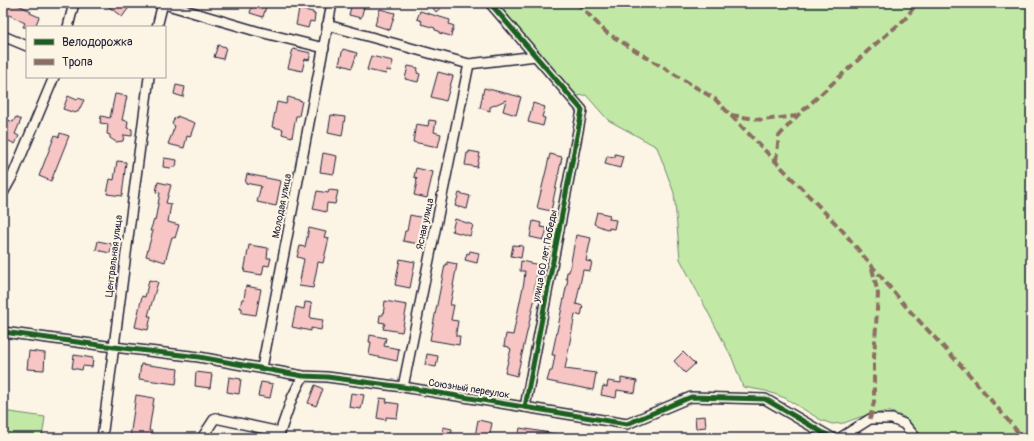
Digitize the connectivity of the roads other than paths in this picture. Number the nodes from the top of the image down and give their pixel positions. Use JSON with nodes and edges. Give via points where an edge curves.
{"nodes":[{"id":1,"x":74,"y":3,"type":"edge"},
{"id":2,"x":163,"y":3,"type":"edge"},
{"id":3,"x":332,"y":3,"type":"edge"},
{"id":4,"x":490,"y":3,"type":"edge"},
{"id":5,"x":327,"y":25,"type":"junction"},
{"id":6,"x":68,"y":26,"type":"edge"},
{"id":7,"x":157,"y":26,"type":"edge"},
{"id":8,"x":3,"y":36,"type":"edge"},
{"id":9,"x":26,"y":46,"type":"edge"},
{"id":10,"x":324,"y":48,"type":"junction"},
{"id":11,"x":536,"y":56,"type":"junction"},
{"id":12,"x":469,"y":64,"type":"junction"},
{"id":13,"x":54,"y":78,"type":"edge"},
{"id":14,"x":149,"y":78,"type":"edge"},
{"id":15,"x":3,"y":193,"type":"edge"},
{"id":16,"x":3,"y":332,"type":"edge"},
{"id":17,"x":114,"y":347,"type":"junction"},
{"id":18,"x":262,"y":368,"type":"junction"},
{"id":19,"x":303,"y":376,"type":"junction"},
{"id":20,"x":403,"y":387,"type":"junction"},
{"id":21,"x":525,"y":407,"type":"junction"},
{"id":22,"x":279,"y":435,"type":"edge"},
{"id":23,"x":102,"y":438,"type":"edge"},
{"id":24,"x":202,"y":438,"type":"edge"},
{"id":25,"x":832,"y":438,"type":"edge"},
{"id":26,"x":840,"y":438,"type":"edge"},
{"id":27,"x":916,"y":438,"type":"edge"}],
"edges":[{"from":1,"to":6,"type":"street"},
{"from":2,"to":7,"type":"street"},
{"from":2,"to":10,"type":"street"},
{"from":3,"to":5,"type":"street","name":"Молодая улица"},
{"from":4,"to":11,"type":"street"},
{"from":5,"to":10,"type":"street","name":"Молодая улица"},
{"from":5,"to":12,"type":"street"},
{"from":8,"to":9,"type":"street"},
{"from":10,"to":18,"type":"street","name":"Молодая улица"},
{"from":11,"to":12,"type":"street"},
{"from":11,"to":21,"type":"street","name":"улица 60 лет Победы","via":[[582,110]]},
{"from":12,"to":20,"type":"street","name":"Ясная улица"},
{"from":13,"to":15,"type":"street"},
{"from":14,"to":17,"type":"street","name":"Центральная улица"},
{"from":16,"to":17,"type":"street","name":"Союзный переулок"},
{"from":17,"to":18,"type":"street","name":"Союзный переулок","via":[[199,357]]},
{"from":17,"to":23,"type":"street","name":"Центральная улица"},
{"from":18,"to":19,"type":"street","name":"Союзный переулок"},
{"from":19,"to":20,"type":"street","name":"Союзный переулок"},
{"from":19,"to":22,"type":"street"},
{"from":20,"to":21,"type":"street","name":"Союзный переулок"},
{"from":21,"to":25,"type":"street","name":"Союзный переулок","via":[[627,424],[691,397],[765,399]]},
{"from":22,"to":24,"type":"street","via":[[215,418]]},
{"from":26,"to":27,"type":"street","via":[[870,419],[892,419],[904,424]]}]}
